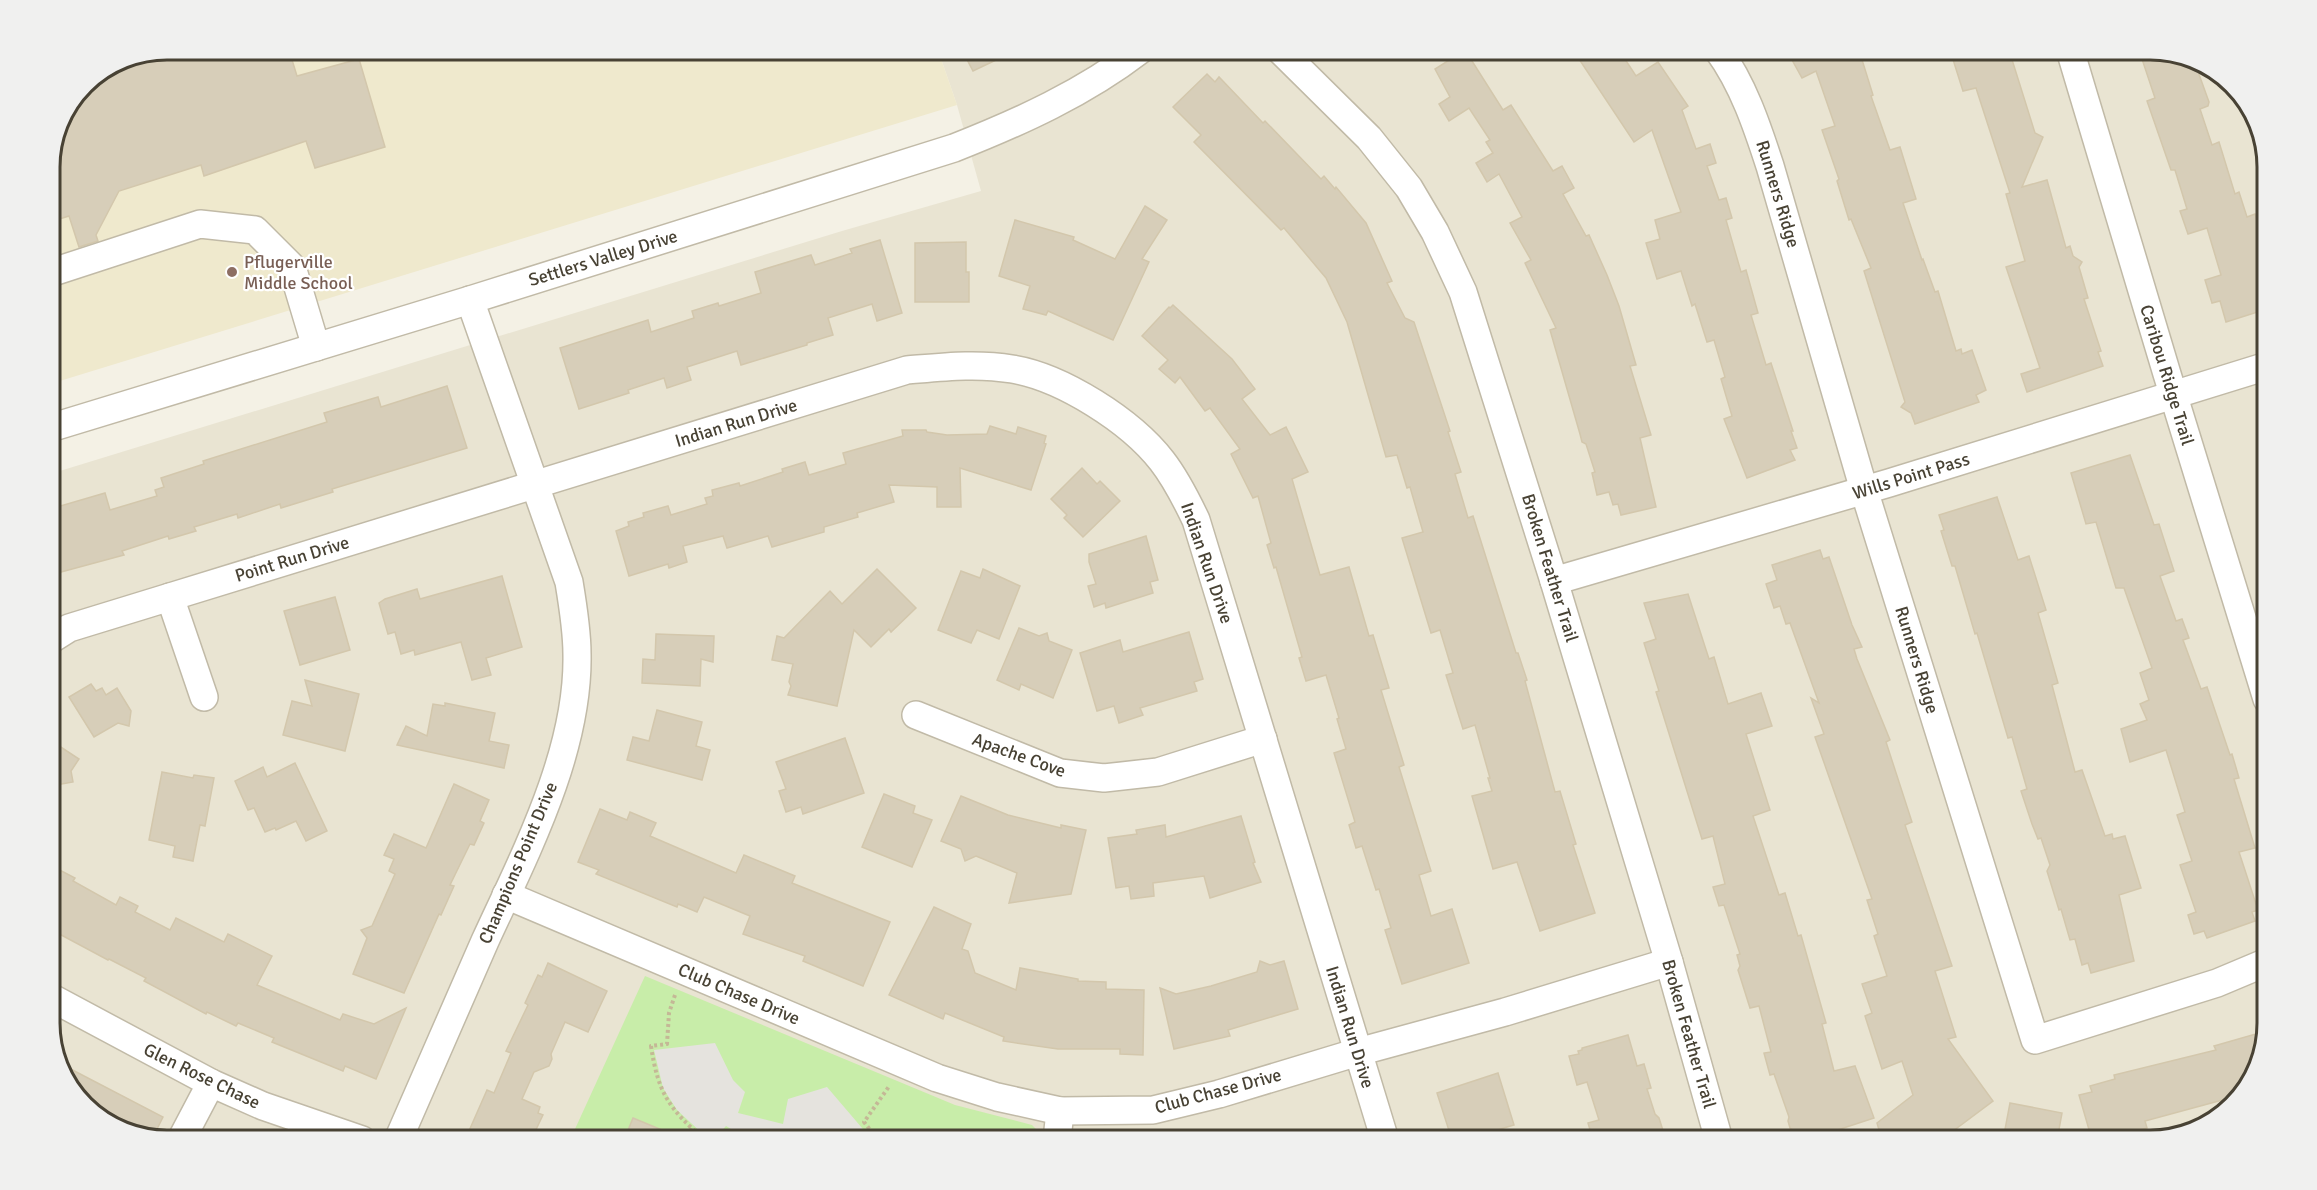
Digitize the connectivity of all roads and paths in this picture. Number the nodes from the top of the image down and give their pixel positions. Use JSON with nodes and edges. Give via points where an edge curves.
{"nodes":[{"id":1,"x":1125,"y":60,"type":"edge"},
{"id":2,"x":1290,"y":60,"type":"edge"},
{"id":3,"x":1726,"y":60,"type":"edge"},
{"id":4,"x":2073,"y":60,"type":"edge"},
{"id":5,"x":60,"y":270,"type":"edge"},
{"id":6,"x":60,"y":283,"type":"edge"},
{"id":7,"x":470,"y":300,"type":"junction"},
{"id":8,"x":308,"y":350,"type":"junction"},
{"id":9,"x":2257,"y":369,"type":"edge"},
{"id":10,"x":2173,"y":396,"type":"junction"},
{"id":11,"x":60,"y":425,"type":"edge"},
{"id":12,"x":536,"y":485,"type":"junction"},
{"id":13,"x":1864,"y":490,"type":"junction"},
{"id":14,"x":1554,"y":581,"type":"junction"},
{"id":15,"x":170,"y":597,"type":"junction"},
{"id":16,"x":60,"y":634,"type":"edge"},
{"id":17,"x":2257,"y":667,"type":"edge"},
{"id":18,"x":204,"y":697,"type":"dead end"},
{"id":19,"x":916,"y":716,"type":"dead end"},
{"id":20,"x":1263,"y":739,"type":"junction"},
{"id":21,"x":506,"y":895,"type":"junction"},
{"id":22,"x":1669,"y":962,"type":"junction"},
{"id":23,"x":2257,"y":967,"type":"edge"},
{"id":24,"x":675,"y":995,"type":"dead end"},
{"id":25,"x":60,"y":1002,"type":"edge"},
{"id":26,"x":1358,"y":1052,"type":"junction"},
{"id":27,"x":211,"y":1083,"type":"junction"},
{"id":28,"x":891,"y":1085,"type":"dead end"},
{"id":29,"x":1059,"y":1111,"type":"junction"},
{"id":30,"x":691,"y":1128,"type":"joint"},
{"id":31,"x":186,"y":1130,"type":"edge"},
{"id":32,"x":333,"y":1130,"type":"edge"},
{"id":33,"x":402,"y":1130,"type":"edge"},
{"id":34,"x":693,"y":1130,"type":"edge"},
{"id":35,"x":870,"y":1130,"type":"edge"},
{"id":36,"x":1058,"y":1130,"type":"edge"},
{"id":37,"x":1382,"y":1130,"type":"edge"},
{"id":38,"x":1716,"y":1130,"type":"edge"}],
"edges":[{"from":1,"to":7,"type":"street","name":"Settlers Valley Drive","via":[[1021,122],[954,148]]},
{"from":2,"to":14,"type":"street","name":"Broken Feather Trail","via":[[1369,138],[1409,188],[1435,232],[1463,292]]},
{"from":3,"to":13,"type":"street","name":"Runners Ridge","via":[[1757,125]]},
{"from":4,"to":10,"type":"street","name":"Caribou Ridge Trail"},
{"from":5,"to":8,"type":"street","via":[[200,224],[255,230],[292,267]]},
{"from":6,"to":8,"type":"street","via":[[202,236],[246,241],[277,276]]},
{"from":7,"to":8,"type":"street","name":"Settlers Valley Drive"},
{"from":7,"to":12,"type":"street","name":"Champions Point Drive"},
{"from":8,"to":11,"type":"street","name":"Settlers Valley Drive"},
{"from":9,"to":10,"type":"street","name":"Wills Point Pass"},
{"from":10,"to":13,"type":"street","name":"Wills Point Pass"},
{"from":10,"to":17,"type":"street","name":"Caribou Ridge Trail"},
{"from":12,"to":15,"type":"street","name":"Point Run Drive"},
{"from":12,"to":20,"type":"street","name":"Indian Run Drive","via":[[907,370],[969,365],[1014,369],[1068,387],[1134,432],[1161,459],[1181,489],[1196,520]]},
{"from":12,"to":21,"type":"street","name":"Champions Point Drive","via":[[569,582],[577,656],[574,697],[545,808]]},
{"from":13,"to":14,"type":"street","name":"Wills Point Pass"},
{"from":13,"to":23,"type":"street","name":"Runners Ridge","via":[[2035,1040],[2217,983]]},
{"from":14,"to":22,"type":"street","name":"Broken Feather Trail"},
{"from":15,"to":16,"type":"street","name":"Point Run Drive"},
{"from":15,"to":18,"type":"street"},
{"from":19,"to":20,"type":"street","name":"Apache Cove","via":[[1060,773],[1104,778],[1158,772]]},
{"from":20,"to":26,"type":"street","name":"Indian Run Drive"},
{"from":21,"to":29,"type":"street","name":"Club Chase Drive","via":[[937,1078]]},
{"from":21,"to":33,"type":"street","name":"Champions Point Drive"},
{"from":22,"to":26,"type":"street","name":"Club Chase Drive"},
{"from":22,"to":38,"type":"street","name":"Broken Feather Trail"},
{"from":24,"to":30,"type":"path","via":[[669,1013],[667,1044],[651,1046],[663,1095]]},
{"from":25,"to":27,"type":"street","name":"Glen Rose Chase"},
{"from":26,"to":29,"type":"street","name":"Club Chase Drive","via":[[1153,1110]]},
{"from":26,"to":37,"type":"street","name":"Indian Run Drive"},
{"from":27,"to":31,"type":"street"},
{"from":27,"to":32,"type":"street","name":"Glen Rose Chase"},
{"from":28,"to":35,"type":"path","via":[[864,1122]]},
{"from":29,"to":36,"type":"street"},
{"from":30,"to":34,"type":"path"}]}
